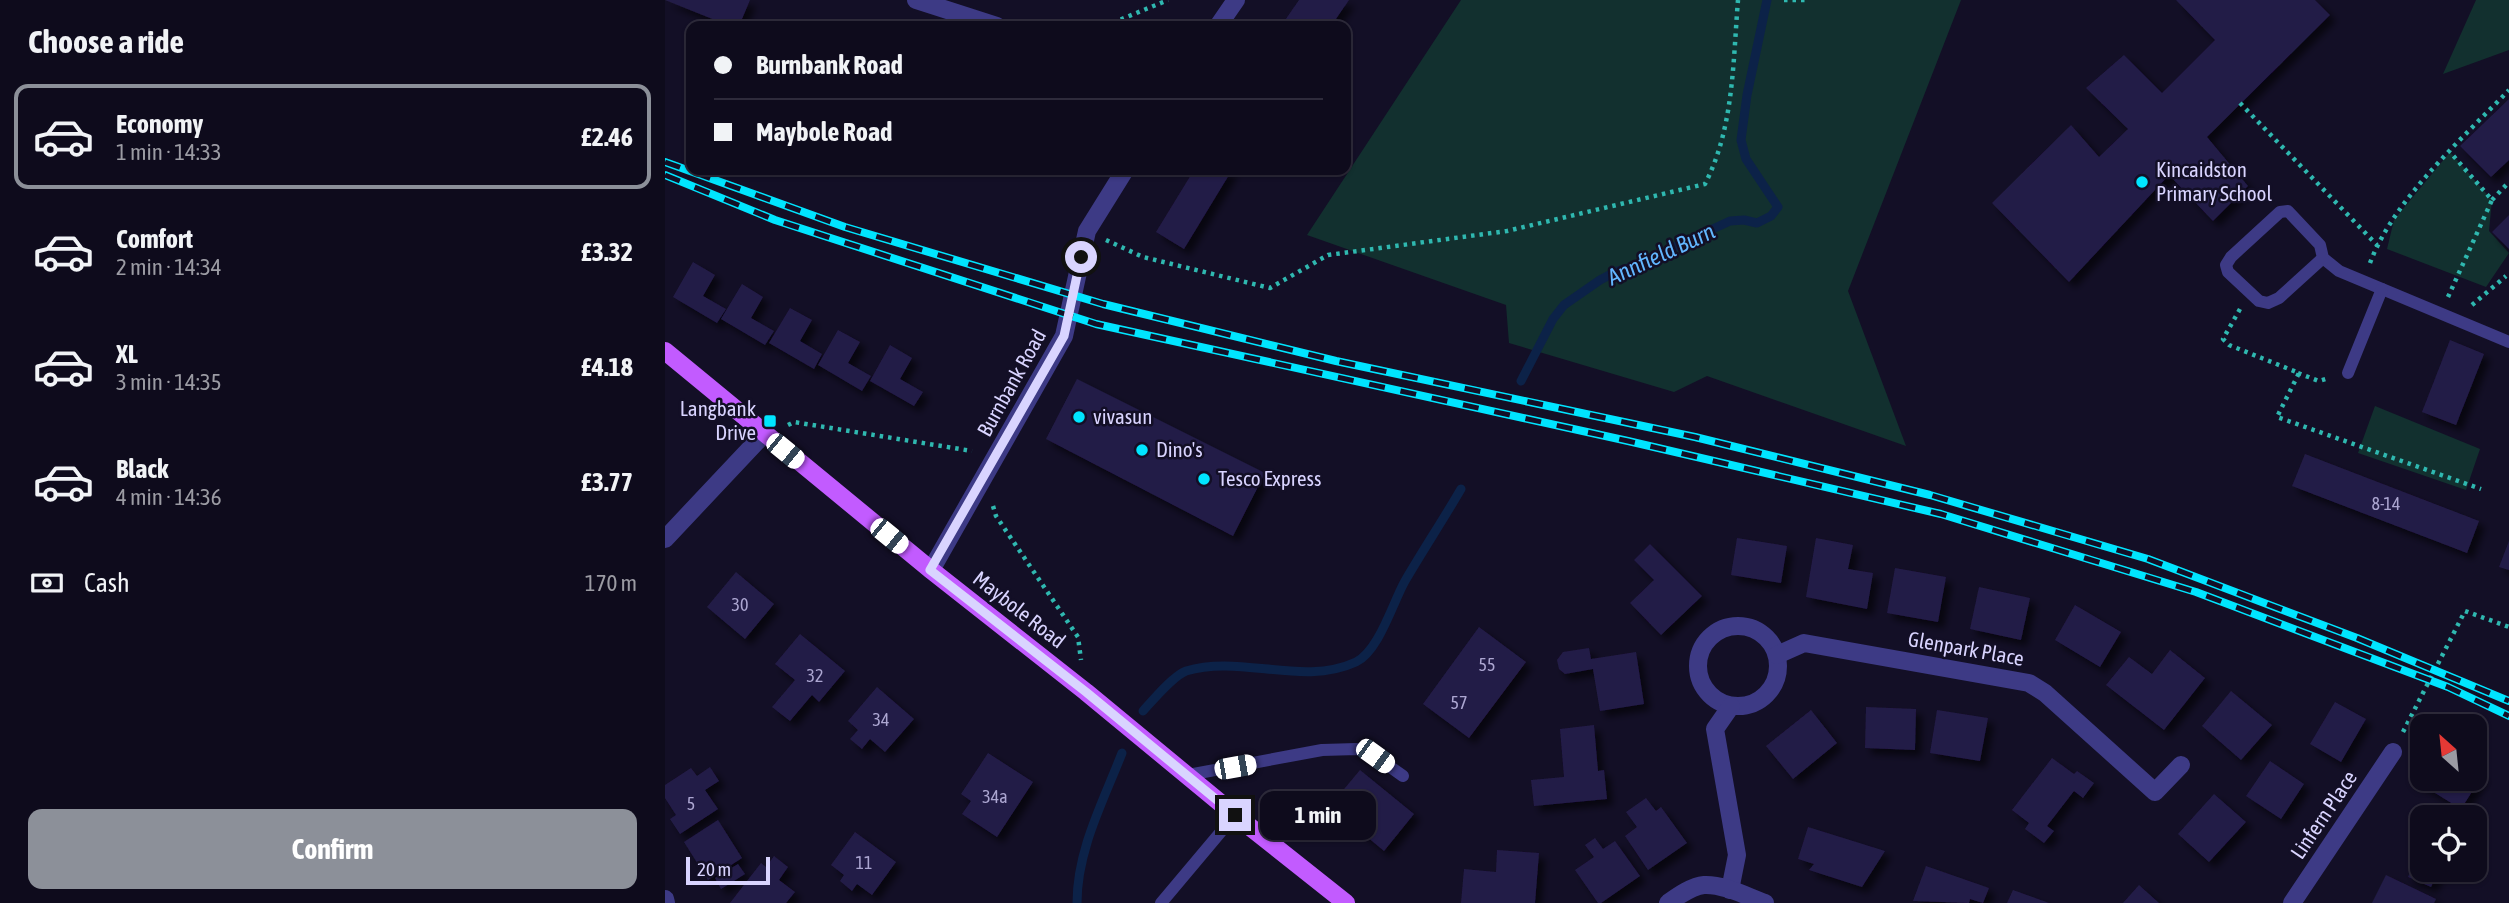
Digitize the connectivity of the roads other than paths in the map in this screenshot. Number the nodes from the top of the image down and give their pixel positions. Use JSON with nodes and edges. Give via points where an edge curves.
{"nodes":[{"id":1,"x":915,"y":0,"type":"edge"},
{"id":2,"x":1236,"y":0,"type":"edge"},
{"id":3,"x":981,"y":21,"type":"edge"},
{"id":4,"x":1221,"y":21,"type":"edge"},
{"id":5,"x":1122,"y":175,"type":"edge"},
{"id":6,"x":2323,"y":258,"type":"junction"},
{"id":7,"x":2382,"y":289,"type":"junction"},
{"id":8,"x":2509,"y":342,"type":"edge"},
{"id":9,"x":665,"y":351,"type":"edge"},
{"id":10,"x":2348,"y":373,"type":"road end"},
{"id":11,"x":764,"y":434,"type":"junction"},
{"id":12,"x":665,"y":539,"type":"edge"},
{"id":13,"x":930,"y":570,"type":"junction"},
{"id":14,"x":1777,"y":655,"type":"junction"},
{"id":15,"x":1731,"y":706,"type":"junction"},
{"id":16,"x":2393,"y":752,"type":"road end"},
{"id":17,"x":2181,"y":765,"type":"dead end"},
{"id":18,"x":1188,"y":775,"type":"junction"},
{"id":19,"x":1403,"y":776,"type":"dead end"},
{"id":20,"x":1235,"y":815,"type":"junction"},
{"id":21,"x":1730,"y":890,"type":"junction"},
{"id":22,"x":1161,"y":903,"type":"edge"},
{"id":23,"x":1346,"y":903,"type":"edge"},
{"id":24,"x":1668,"y":903,"type":"edge"},
{"id":25,"x":1765,"y":903,"type":"edge"},
{"id":26,"x":2292,"y":903,"type":"edge"}],
"edges":[{"from":1,"to":3,"type":"street"},
{"from":2,"to":4,"type":"street"},
{"from":5,"to":13,"type":"street","name":"Burnbank Road","via":[[1087,231],[1064,336]]},
{"from":6,"to":6,"type":"lane","via":[[2320,245],[2288,211],[2280,212],[2226,265],[2250,293],[2268,303]]},
{"from":6,"to":7,"type":"lane","via":[[2339,271]]},
{"from":7,"to":8,"type":"lane"},
{"from":7,"to":10,"type":"lane"},
{"from":9,"to":11,"type":"main road","name":"Maybole Road"},
{"from":11,"to":12,"type":"street"},
{"from":11,"to":13,"type":"main road","name":"Maybole Road"},
{"from":13,"to":18,"type":"main road","name":"Maybole Road"},
{"from":14,"to":15,"type":"street","via":[[1776,682],[1768,693],[1757,702]]},
{"from":14,"to":15,"type":"street","via":[[1772,643],[1751,627],[1738,625],[1713,634],[1704,644],[1697,669],[1708,693]]},
{"from":14,"to":17,"type":"street","name":"Glenpark Place","via":[[1804,643],[2029,683],[2155,792]]},
{"from":15,"to":21,"type":"street","via":[[1714,729],[1737,855]]},
{"from":16,"to":26,"type":"street","name":"Linfern Place"},
{"from":18,"to":19,"type":"lane","via":[[1322,750],[1357,749]]},
{"from":18,"to":20,"type":"main road","name":"Maybole Road"},
{"from":20,"to":22,"type":"lane"},
{"from":20,"to":23,"type":"main road","name":"Maybole Road"},
{"from":21,"to":24,"type":"street","via":[[1704,885]]},
{"from":21,"to":25,"type":"street"}]}
